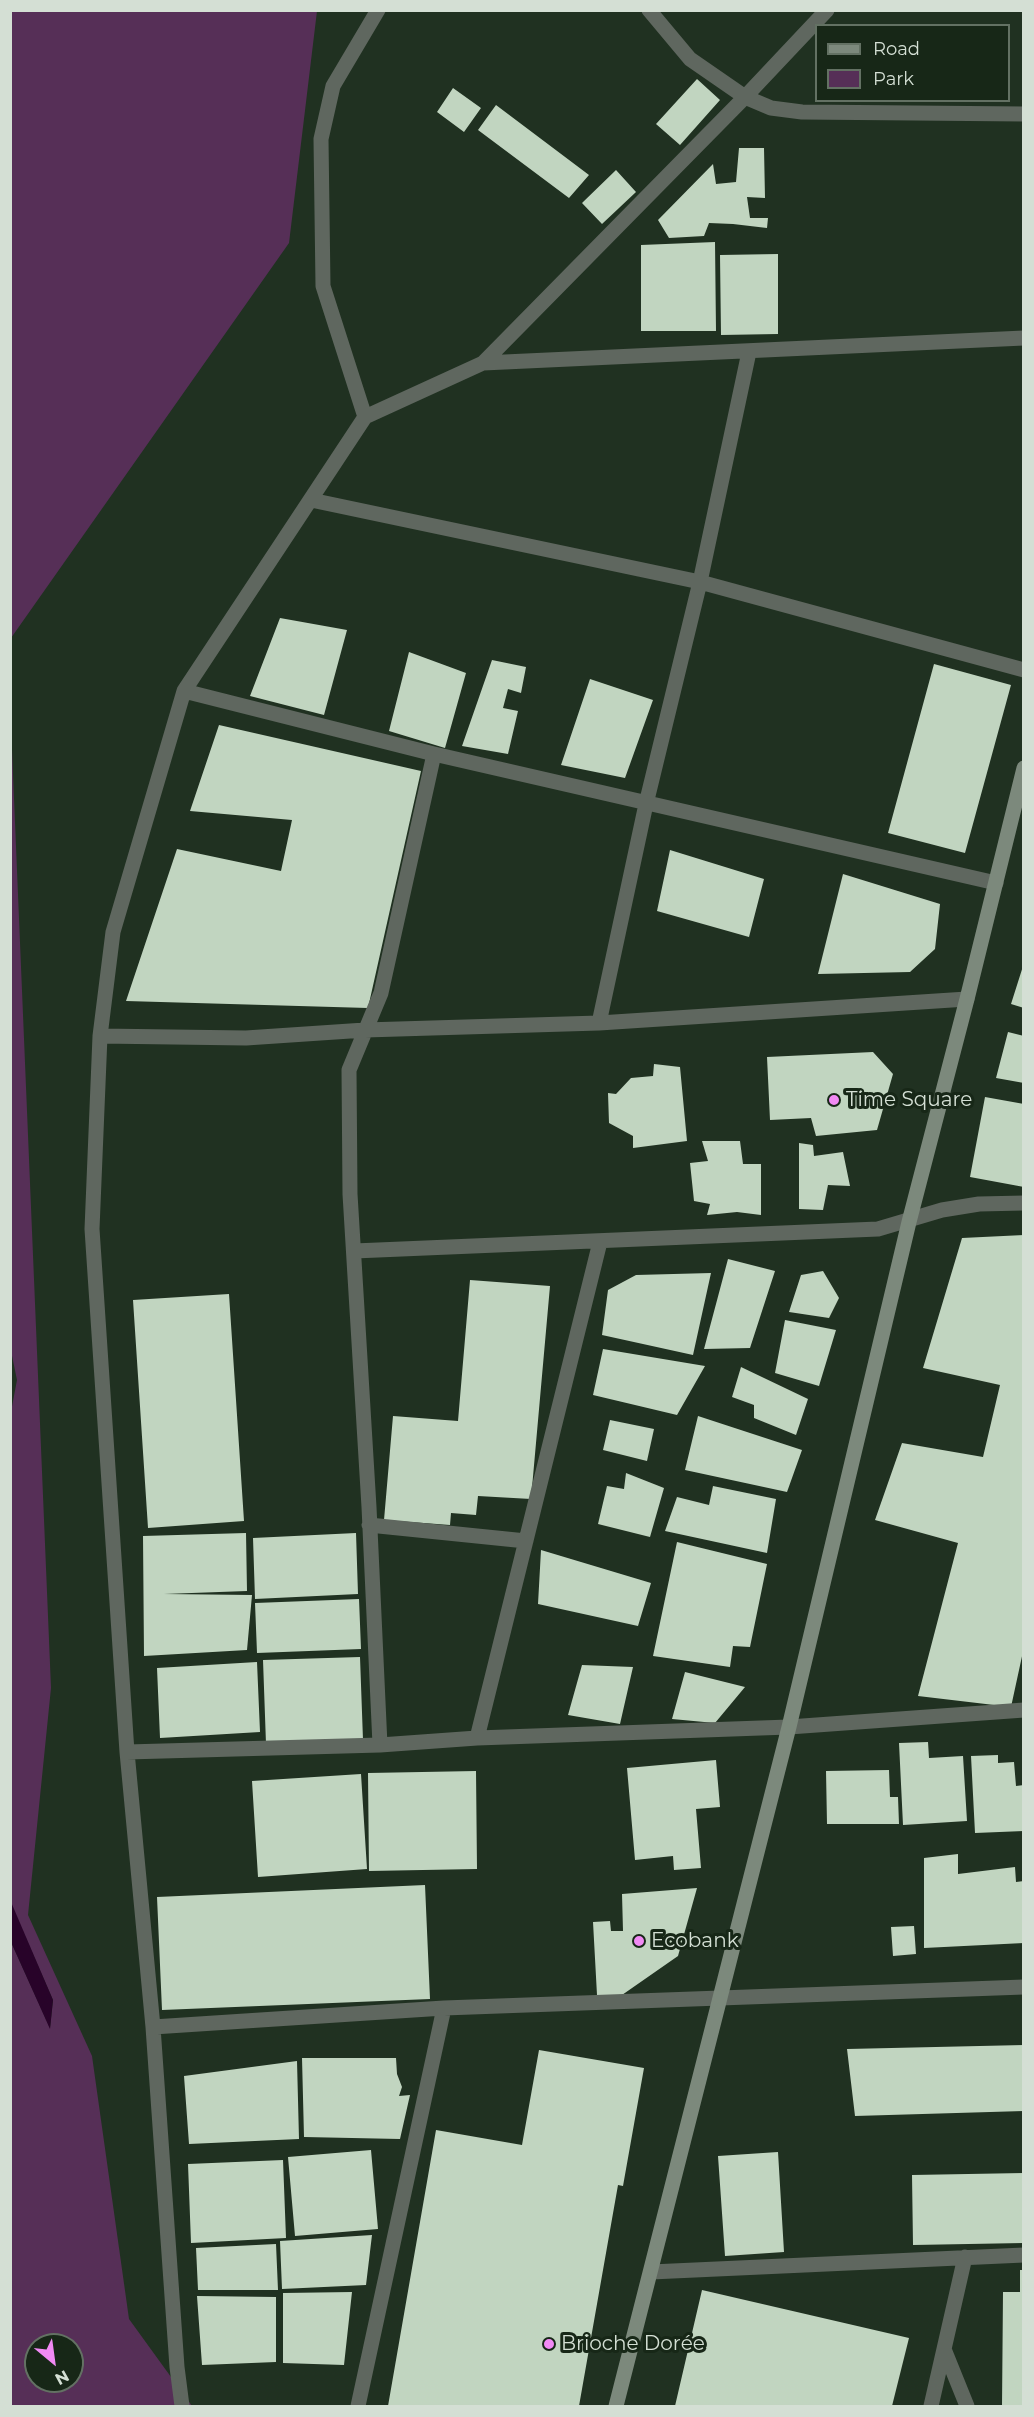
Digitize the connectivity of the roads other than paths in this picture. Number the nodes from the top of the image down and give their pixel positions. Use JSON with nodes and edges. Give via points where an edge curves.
{"nodes":[{"id":1,"x":378,"y":10,"type":"edge"},
{"id":2,"x":649,"y":10,"type":"edge"},
{"id":3,"x":827,"y":10,"type":"edge"},
{"id":4,"x":745,"y":97,"type":"junction"},
{"id":5,"x":1023,"y":114,"type":"edge"},
{"id":6,"x":1023,"y":338,"type":"edge"},
{"id":7,"x":749,"y":352,"type":"junction"},
{"id":8,"x":483,"y":363,"type":"junction"},
{"id":9,"x":365,"y":417,"type":"junction"},
{"id":10,"x":311,"y":500,"type":"junction"},
{"id":11,"x":700,"y":582,"type":"junction"},
{"id":12,"x":1023,"y":670,"type":"edge"},
{"id":13,"x":184,"y":691,"type":"junction"},
{"id":14,"x":434,"y":754,"type":"junction"},
{"id":15,"x":1023,"y":768,"type":"edge"},
{"id":16,"x":646,"y":804,"type":"junction"},
{"id":17,"x":996,"y":883,"type":"junction"},
{"id":18,"x":967,"y":999,"type":"junction"},
{"id":19,"x":599,"y":1023,"type":"junction"},
{"id":20,"x":365,"y":1030,"type":"junction"},
{"id":21,"x":100,"y":1036,"type":"junction"},
{"id":22,"x":1023,"y":1203,"type":"edge"},
{"id":23,"x":909,"y":1222,"type":"junction"},
{"id":24,"x":600,"y":1242,"type":"junction"},
{"id":25,"x":354,"y":1251,"type":"junction"},
{"id":26,"x":369,"y":1526,"type":"junction"},
{"id":27,"x":526,"y":1541,"type":"junction"},
{"id":28,"x":1023,"y":1710,"type":"edge"},
{"id":29,"x":789,"y":1728,"type":"junction"},
{"id":30,"x":477,"y":1738,"type":"junction"},
{"id":31,"x":380,"y":1745,"type":"junction"},
{"id":32,"x":127,"y":1752,"type":"junction"},
{"id":33,"x":1023,"y":1988,"type":"edge"},
{"id":34,"x":718,"y":1998,"type":"junction"},
{"id":35,"x":444,"y":2008,"type":"junction"},
{"id":36,"x":153,"y":2027,"type":"junction"},
{"id":37,"x":1023,"y":2255,"type":"edge"},
{"id":38,"x":965,"y":2257,"type":"junction"},
{"id":39,"x":651,"y":2272,"type":"junction"},
{"id":40,"x":944,"y":2349,"type":"junction"},
{"id":41,"x":182,"y":2406,"type":"edge"},
{"id":42,"x":358,"y":2406,"type":"edge"},
{"id":43,"x":616,"y":2406,"type":"edge"},
{"id":44,"x":931,"y":2406,"type":"edge"},
{"id":45,"x":967,"y":2406,"type":"edge"}],
"edges":[{"from":1,"to":9,"type":"street","via":[[333,86],[321,139],[322,286]]},
{"from":2,"to":4,"type":"street","via":[[690,59]]},
{"from":3,"to":4,"type":"street"},
{"from":4,"to":5,"type":"street","via":[[771,108],[802,112]]},
{"from":4,"to":8,"type":"street"},
{"from":6,"to":7,"type":"street"},
{"from":7,"to":8,"type":"street"},
{"from":7,"to":11,"type":"street"},
{"from":8,"to":9,"type":"street"},
{"from":9,"to":10,"type":"street"},
{"from":10,"to":11,"type":"street"},
{"from":10,"to":13,"type":"street"},
{"from":11,"to":12,"type":"street"},
{"from":11,"to":16,"type":"street"},
{"from":13,"to":14,"type":"street"},
{"from":13,"to":21,"type":"street","via":[[114,932]]},
{"from":14,"to":16,"type":"street"},
{"from":14,"to":20,"type":"street","via":[[381,993]]},
{"from":15,"to":17,"type":"street"},
{"from":16,"to":17,"type":"street"},
{"from":16,"to":19,"type":"street"},
{"from":17,"to":18,"type":"street"},
{"from":18,"to":19,"type":"street"},
{"from":18,"to":23,"type":"street"},
{"from":19,"to":20,"type":"street"},
{"from":20,"to":21,"type":"street","via":[[246,1038]]},
{"from":20,"to":25,"type":"street","via":[[349,1070]]},
{"from":21,"to":32,"type":"street","via":[[92,1229]]},
{"from":22,"to":23,"type":"street","via":[[970,1205]]},
{"from":23,"to":24,"type":"street","via":[[878,1229]]},
{"from":23,"to":29,"type":"street"},
{"from":24,"to":25,"type":"street"},
{"from":24,"to":27,"type":"street"},
{"from":25,"to":26,"type":"street"},
{"from":26,"to":27,"type":"street"},
{"from":26,"to":31,"type":"street"},
{"from":27,"to":30,"type":"street"},
{"from":28,"to":29,"type":"street"},
{"from":29,"to":30,"type":"street"},
{"from":29,"to":34,"type":"street"},
{"from":30,"to":31,"type":"street"},
{"from":31,"to":32,"type":"street"},
{"from":32,"to":36,"type":"street"},
{"from":33,"to":34,"type":"street"},
{"from":34,"to":35,"type":"street"},
{"from":34,"to":39,"type":"street"},
{"from":35,"to":36,"type":"street"},
{"from":35,"to":42,"type":"street"},
{"from":36,"to":41,"type":"street"},
{"from":37,"to":38,"type":"street"},
{"from":38,"to":39,"type":"street"},
{"from":38,"to":40,"type":"street"},
{"from":39,"to":43,"type":"street"},
{"from":40,"to":44,"type":"street"},
{"from":40,"to":45,"type":"street"}]}
